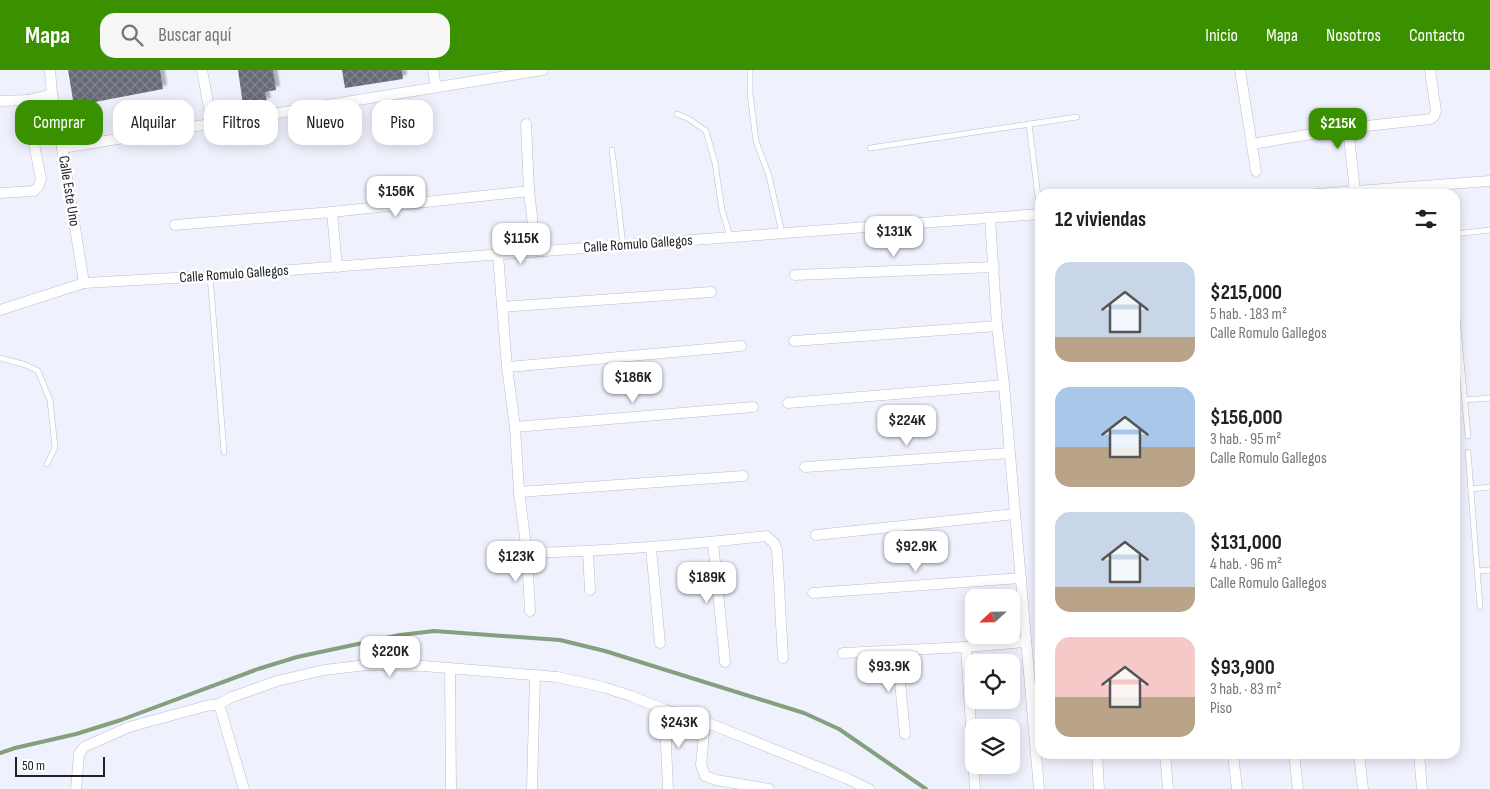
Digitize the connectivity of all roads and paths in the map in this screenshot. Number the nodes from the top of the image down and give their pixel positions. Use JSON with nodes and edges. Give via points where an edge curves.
{"nodes":[{"id":1,"x":50,"y":70,"type":"edge"},
{"id":2,"x":202,"y":70,"type":"edge"},
{"id":3,"x":433,"y":70,"type":"edge"},
{"id":4,"x":543,"y":70,"type":"edge"},
{"id":5,"x":750,"y":70,"type":"edge"},
{"id":6,"x":1240,"y":70,"type":"edge"},
{"id":7,"x":1430,"y":70,"type":"edge"},
{"id":8,"x":436,"y":87,"type":"junction"},
{"id":9,"x":52,"y":94,"type":"junction"},
{"id":10,"x":15,"y":100,"type":"edge"},
{"id":11,"x":28,"y":100,"type":"edge"},
{"id":12,"x":208,"y":100,"type":"edge"},
{"id":13,"x":0,"y":101,"type":"edge"},
{"id":14,"x":278,"y":113,"type":"edge"},
{"id":15,"x":677,"y":114,"type":"dead end"},
{"id":16,"x":1077,"y":116,"type":"dead end"},
{"id":17,"x":526,"y":124,"type":"dead end"},
{"id":18,"x":1029,"y":124,"type":"junction"},
{"id":19,"x":204,"y":125,"type":"edge"},
{"id":20,"x":1348,"y":128,"type":"junction"},
{"id":21,"x":1252,"y":144,"type":"junction"},
{"id":22,"x":34,"y":145,"type":"edge"},
{"id":23,"x":62,"y":148,"type":"junction"},
{"id":24,"x":870,"y":148,"type":"dead end"},
{"id":25,"x":612,"y":150,"type":"dead end"},
{"id":26,"x":1256,"y":171,"type":"dead end"},
{"id":27,"x":1490,"y":181,"type":"edge"},
{"id":28,"x":1037,"y":189,"type":"edge"},
{"id":29,"x":1361,"y":189,"type":"edge"},
{"id":30,"x":1397,"y":189,"type":"edge"},
{"id":31,"x":529,"y":191,"type":"junction"},
{"id":32,"x":0,"y":193,"type":"edge"},
{"id":33,"x":332,"y":212,"type":"junction"},
{"id":34,"x":1035,"y":214,"type":"edge"},
{"id":35,"x":990,"y":218,"type":"junction"},
{"id":36,"x":175,"y":224,"type":"dead end"},
{"id":37,"x":1490,"y":230,"type":"edge"},
{"id":38,"x":1460,"y":233,"type":"edge"},
{"id":39,"x":782,"y":234,"type":"junction"},
{"id":40,"x":730,"y":238,"type":"junction"},
{"id":41,"x":623,"y":245,"type":"junction"},
{"id":42,"x":536,"y":251,"type":"junction"},
{"id":43,"x":498,"y":254,"type":"junction"},
{"id":44,"x":337,"y":266,"type":"junction"},
{"id":45,"x":994,"y":267,"type":"junction"},
{"id":46,"x":795,"y":275,"type":"dead end"},
{"id":47,"x":210,"y":276,"type":"junction"},
{"id":48,"x":84,"y":283,"type":"junction"},
{"id":49,"x":711,"y":292,"type":"dead end"},
{"id":50,"x":502,"y":307,"type":"junction"},
{"id":51,"x":0,"y":310,"type":"edge"},
{"id":52,"x":997,"y":326,"type":"junction"},
{"id":53,"x":794,"y":341,"type":"dead end"},
{"id":54,"x":740,"y":346,"type":"dead end"},
{"id":55,"x":1460,"y":348,"type":"edge"},
{"id":56,"x":0,"y":358,"type":"edge"},
{"id":57,"x":507,"y":367,"type":"junction"},
{"id":58,"x":1004,"y":385,"type":"junction"},
{"id":59,"x":1490,"y":398,"type":"edge"},
{"id":60,"x":1465,"y":400,"type":"junction"},
{"id":61,"x":788,"y":403,"type":"dead end"},
{"id":62,"x":754,"y":407,"type":"dead end"},
{"id":63,"x":515,"y":427,"type":"junction"},
{"id":64,"x":1468,"y":436,"type":"dead end"},
{"id":65,"x":224,"y":452,"type":"dead end"},
{"id":66,"x":1468,"y":452,"type":"dead end"},
{"id":67,"x":1010,"y":453,"type":"junction"},
{"id":68,"x":47,"y":464,"type":"dead end"},
{"id":69,"x":805,"y":467,"type":"dead end"},
{"id":70,"x":743,"y":476,"type":"dead end"},
{"id":71,"x":1490,"y":487,"type":"edge"},
{"id":72,"x":1471,"y":489,"type":"junction"},
{"id":73,"x":519,"y":492,"type":"junction"},
{"id":74,"x":1015,"y":514,"type":"junction"},
{"id":75,"x":816,"y":535,"type":"dead end"},
{"id":76,"x":713,"y":542,"type":"junction"},
{"id":77,"x":651,"y":548,"type":"junction"},
{"id":78,"x":588,"y":552,"type":"junction"},
{"id":79,"x":527,"y":553,"type":"junction"},
{"id":80,"x":1490,"y":570,"type":"edge"},
{"id":81,"x":1477,"y":571,"type":"junction"},
{"id":82,"x":1021,"y":578,"type":"junction"},
{"id":83,"x":590,"y":590,"type":"dead end"},
{"id":84,"x":813,"y":593,"type":"dead end"},
{"id":85,"x":1480,"y":607,"type":"dead end"},
{"id":86,"x":530,"y":611,"type":"dead end"},
{"id":87,"x":1026,"y":642,"type":"junction"},
{"id":88,"x":660,"y":643,"type":"dead end"},
{"id":89,"x":966,"y":647,"type":"junction"},
{"id":90,"x":898,"y":651,"type":"junction"},
{"id":91,"x":843,"y":653,"type":"dead end"},
{"id":92,"x":783,"y":658,"type":"dead end"},
{"id":93,"x":725,"y":662,"type":"dead end"},
{"id":94,"x":450,"y":668,"type":"junction"},
{"id":95,"x":535,"y":675,"type":"junction"},
{"id":96,"x":219,"y":704,"type":"junction"},
{"id":97,"x":666,"y":710,"type":"junction"},
{"id":98,"x":703,"y":721,"type":"junction"},
{"id":99,"x":905,"y":734,"type":"dead end"},
{"id":100,"x":1035,"y":744,"type":"edge"},
{"id":101,"x":1036,"y":759,"type":"edge"},
{"id":102,"x":1097,"y":759,"type":"edge"},
{"id":103,"x":1165,"y":759,"type":"edge"},
{"id":104,"x":1234,"y":759,"type":"edge"},
{"id":105,"x":1295,"y":759,"type":"edge"},
{"id":106,"x":1360,"y":759,"type":"edge"},
{"id":107,"x":1419,"y":759,"type":"edge"},
{"id":108,"x":847,"y":784,"type":"edge"},
{"id":109,"x":76,"y":789,"type":"edge"},
{"id":110,"x":244,"y":789,"type":"edge"},
{"id":111,"x":451,"y":789,"type":"edge"},
{"id":112,"x":532,"y":789,"type":"edge"},
{"id":113,"x":668,"y":789,"type":"edge"},
{"id":114,"x":769,"y":789,"type":"edge"},
{"id":115,"x":870,"y":789,"type":"edge"},
{"id":116,"x":975,"y":789,"type":"edge"},
{"id":117,"x":1039,"y":789,"type":"edge"},
{"id":118,"x":1099,"y":789,"type":"edge"},
{"id":119,"x":1168,"y":789,"type":"edge"},
{"id":120,"x":1237,"y":789,"type":"edge"},
{"id":121,"x":1298,"y":789,"type":"edge"},
{"id":122,"x":1363,"y":789,"type":"edge"},
{"id":123,"x":1422,"y":789,"type":"edge"}],
"edges":[{"from":1,"to":9,"type":"street","name":"Calle Este Uno"},
{"from":2,"to":12,"type":"street"},
{"from":3,"to":8,"type":"street"},
{"from":4,"to":8,"type":"street"},
{"from":5,"to":39,"type":"lane","via":[[756,141],[769,176]]},
{"from":6,"to":21,"type":"street"},
{"from":7,"to":20,"type":"street","via":[[1436,111],[1431,119]]},
{"from":8,"to":14,"type":"street"},
{"from":9,"to":11,"type":"street"},
{"from":9,"to":23,"type":"street","name":"Calle Este Uno"},
{"from":10,"to":13,"type":"street"},
{"from":15,"to":40,"type":"lane","via":[[706,131]]},
{"from":16,"to":18,"type":"lane"},
{"from":17,"to":31,"type":"street"},
{"from":18,"to":24,"type":"lane"},
{"from":18,"to":28,"type":"lane"},
{"from":19,"to":23,"type":"street"},
{"from":20,"to":21,"type":"street"},
{"from":20,"to":29,"type":"street"},
{"from":21,"to":26,"type":"street"},
{"from":22,"to":32,"type":"street","via":[[41,179],[38,187],[34,191]]},
{"from":23,"to":48,"type":"street","name":"Calle Este Uno"},
{"from":25,"to":41,"type":"lane"},
{"from":27,"to":30,"type":"street"},
{"from":31,"to":33,"type":"street"},
{"from":31,"to":42,"type":"street"},
{"from":33,"to":36,"type":"street"},
{"from":33,"to":44,"type":"street"},
{"from":34,"to":35,"type":"street","name":"Calle Romulo Gallegos"},
{"from":35,"to":39,"type":"street","name":"Calle Romulo Gallegos"},
{"from":35,"to":45,"type":"street"},
{"from":37,"to":38,"type":"lane"},
{"from":39,"to":40,"type":"street","name":"Calle Romulo Gallegos"},
{"from":40,"to":41,"type":"street","name":"Calle Romulo Gallegos"},
{"from":41,"to":42,"type":"street","name":"Calle Romulo Gallegos"},
{"from":42,"to":43,"type":"street","name":"Calle Romulo Gallegos"},
{"from":43,"to":44,"type":"street","name":"Calle Romulo Gallegos"},
{"from":43,"to":50,"type":"street"},
{"from":44,"to":47,"type":"street","name":"Calle Romulo Gallegos"},
{"from":45,"to":46,"type":"street"},
{"from":45,"to":52,"type":"street"},
{"from":47,"to":48,"type":"street","name":"Calle Romulo Gallegos"},
{"from":47,"to":65,"type":"lane"},
{"from":48,"to":51,"type":"street","name":"Calle Romulo Gallegos"},
{"from":49,"to":50,"type":"street"},
{"from":50,"to":57,"type":"street"},
{"from":52,"to":53,"type":"street"},
{"from":52,"to":58,"type":"street"},
{"from":54,"to":57,"type":"street"},
{"from":55,"to":60,"type":"lane"},
{"from":56,"to":68,"type":"lane","via":[[38,371],[50,400],[55,448]]},
{"from":57,"to":63,"type":"street"},
{"from":58,"to":61,"type":"street"},
{"from":58,"to":67,"type":"street"},
{"from":59,"to":60,"type":"lane"},
{"from":60,"to":64,"type":"lane"},
{"from":62,"to":63,"type":"street"},
{"from":63,"to":73,"type":"street"},
{"from":66,"to":72,"type":"lane"},
{"from":67,"to":69,"type":"street"},
{"from":67,"to":74,"type":"street"},
{"from":70,"to":73,"type":"street"},
{"from":71,"to":72,"type":"lane"},
{"from":72,"to":81,"type":"lane"},
{"from":73,"to":79,"type":"street"},
{"from":74,"to":75,"type":"street"},
{"from":74,"to":82,"type":"street"},
{"from":76,"to":77,"type":"street"},
{"from":76,"to":92,"type":"street","via":[[766,536],[774,543]]},
{"from":76,"to":93,"type":"street"},
{"from":77,"to":78,"type":"street"},
{"from":77,"to":88,"type":"street"},
{"from":78,"to":79,"type":"street"},
{"from":78,"to":83,"type":"street"},
{"from":79,"to":86,"type":"street"},
{"from":80,"to":81,"type":"lane"},
{"from":81,"to":85,"type":"lane"},
{"from":82,"to":84,"type":"street"},
{"from":82,"to":87,"type":"street"},
{"from":87,"to":89,"type":"street"},
{"from":87,"to":100,"type":"street"},
{"from":89,"to":90,"type":"street"},
{"from":89,"to":116,"type":"street"},
{"from":90,"to":91,"type":"street"},
{"from":90,"to":99,"type":"street"},
{"from":94,"to":95,"type":"street"},
{"from":94,"to":96,"type":"street","via":[[367,665],[324,670],[276,681]]},
{"from":94,"to":111,"type":"street"},
{"from":95,"to":97,"type":"street","via":[[603,687]]},
{"from":95,"to":112,"type":"street"},
{"from":96,"to":109,"type":"street","via":[[129,727],[84,746],[79,754]]},
{"from":96,"to":110,"type":"street"},
{"from":97,"to":98,"type":"street"},
{"from":97,"to":113,"type":"street"},
{"from":98,"to":108,"type":"street"},
{"from":98,"to":114,"type":"street","via":[[701,765],[705,776]]},
{"from":101,"to":117,"type":"street"},
{"from":102,"to":118,"type":"street"},
{"from":103,"to":119,"type":"street"},
{"from":104,"to":120,"type":"street"},
{"from":105,"to":121,"type":"street"},
{"from":106,"to":122,"type":"street"},
{"from":107,"to":123,"type":"street"},
{"from":108,"to":115,"type":"street"}]}
